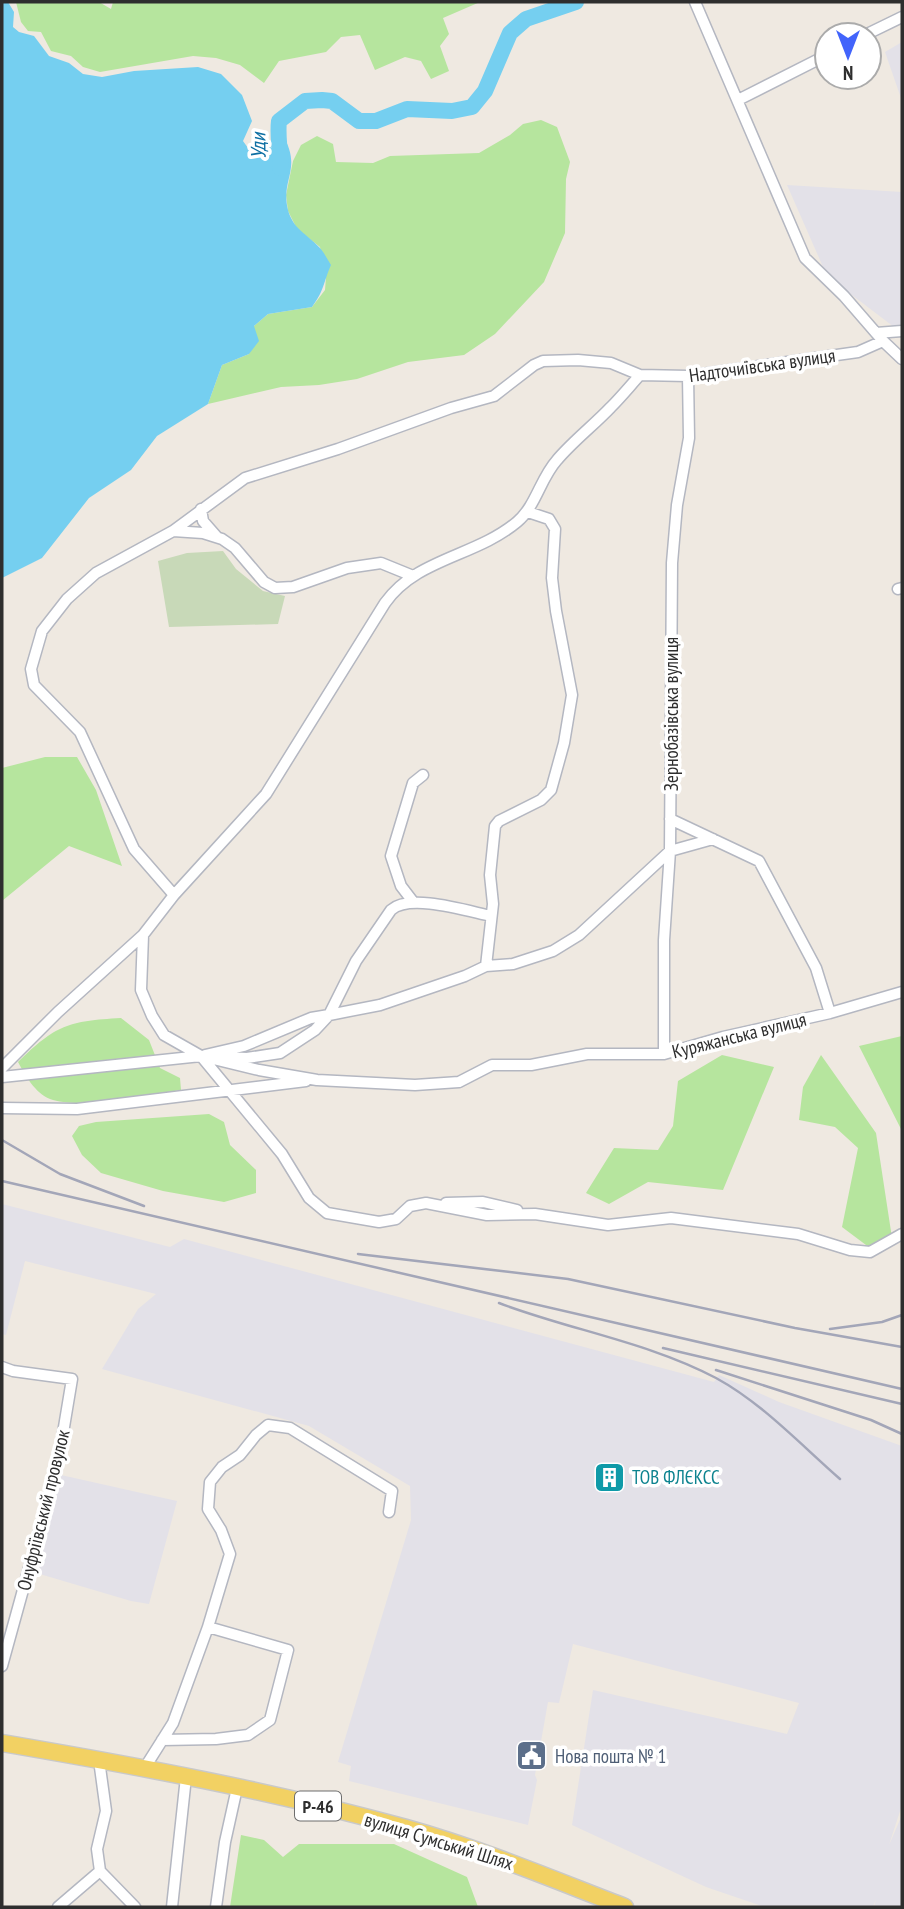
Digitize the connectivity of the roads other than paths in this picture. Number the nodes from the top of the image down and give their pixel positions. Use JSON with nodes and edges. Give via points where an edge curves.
{"nodes":[{"id":1,"x":695,"y":2,"type":"edge"},
{"id":2,"x":902,"y":18,"type":"edge"},
{"id":3,"x":883,"y":27,"type":"edge"},
{"id":4,"x":813,"y":62,"type":"edge"},
{"id":5,"x":738,"y":100,"type":"junction"},
{"id":6,"x":902,"y":331,"type":"edge"},
{"id":7,"x":879,"y":337,"type":"junction"},
{"id":8,"x":900,"y":355,"type":"edge"},
{"id":9,"x":640,"y":375,"type":"junction"},
{"id":10,"x":688,"y":376,"type":"junction"},
{"id":11,"x":201,"y":509,"type":"junction"},
{"id":12,"x":528,"y":512,"type":"junction"},
{"id":13,"x":173,"y":531,"type":"junction"},
{"id":14,"x":217,"y":537,"type":"junction"},
{"id":15,"x":413,"y":576,"type":"junction"},
{"id":16,"x":423,"y":775,"type":"dead end"},
{"id":17,"x":670,"y":819,"type":"junction"},
{"id":18,"x":713,"y":839,"type":"junction"},
{"id":19,"x":670,"y":851,"type":"junction"},
{"id":20,"x":174,"y":895,"type":"junction"},
{"id":21,"x":414,"y":903,"type":"junction"},
{"id":22,"x":491,"y":916,"type":"junction"},
{"id":23,"x":143,"y":935,"type":"junction"},
{"id":24,"x":486,"y":966,"type":"junction"},
{"id":25,"x":902,"y":992,"type":"edge"},
{"id":26,"x":830,"y":1013,"type":"junction"},
{"id":27,"x":329,"y":1015,"type":"junction"},
{"id":28,"x":664,"y":1054,"type":"junction"},
{"id":29,"x":201,"y":1056,"type":"junction"},
{"id":30,"x":2,"y":1068,"type":"edge"},
{"id":31,"x":2,"y":1077,"type":"edge"},
{"id":32,"x":317,"y":1080,"type":"junction"},
{"id":33,"x":228,"y":1091,"type":"junction"},
{"id":34,"x":2,"y":1108,"type":"edge"},
{"id":35,"x":902,"y":1234,"type":"edge"},
{"id":36,"x":2,"y":1367,"type":"edge"},
{"id":37,"x":389,"y":1513,"type":"dead end"},
{"id":38,"x":208,"y":1627,"type":"junction"},
{"id":39,"x":6,"y":1640,"type":"edge"},
{"id":40,"x":2,"y":1666,"type":"edge"},
{"id":41,"x":162,"y":1740,"type":"junction"},
{"id":42,"x":2,"y":1743,"type":"edge"},
{"id":43,"x":99,"y":1760,"type":"junction"},
{"id":44,"x":144,"y":1769,"type":"junction"},
{"id":45,"x":186,"y":1777,"type":"junction"},
{"id":46,"x":237,"y":1788,"type":"junction"},
{"id":47,"x":100,"y":1871,"type":"junction"},
{"id":48,"x":58,"y":1907,"type":"edge"},
{"id":49,"x":135,"y":1907,"type":"edge"},
{"id":50,"x":172,"y":1907,"type":"edge"},
{"id":51,"x":216,"y":1907,"type":"edge"},
{"id":52,"x":625,"y":1907,"type":"edge"}],
"edges":[{"from":1,"to":5,"type":"street"},
{"from":2,"to":3,"type":"street"},
{"from":4,"to":5,"type":"street"},
{"from":5,"to":7,"type":"street","via":[[805,258]]},
{"from":6,"to":7,"type":"street","name":"Надточиївська вулиця"},
{"from":7,"to":8,"type":"street"},
{"from":7,"to":10,"type":"street","name":"Надточиївська вулиця","via":[[858,352]]},
{"from":9,"to":10,"type":"street","name":"Надточиївська вулиця"},
{"from":9,"to":11,"type":"street","name":"Надточиївська вулиця","via":[[611,363],[543,362],[494,396],[244,478]]},
{"from":9,"to":12,"type":"street","via":[[555,461]]},
{"from":10,"to":17,"type":"street","name":"Зернобазівська вулиця","via":[[690,438],[672,563]]},
{"from":11,"to":13,"type":"street","name":"Надточиївська вулиця"},
{"from":11,"to":14,"type":"street"},
{"from":12,"to":15,"type":"street","via":[[490,541]]},
{"from":12,"to":22,"type":"street","via":[[549,519],[555,528],[552,578],[572,695],[565,743],[551,790],[495,826]]},
{"from":13,"to":14,"type":"street"},
{"from":13,"to":20,"type":"street","name":"Надточиївська вулиця","via":[[96,573],[67,599],[42,631],[31,669],[34,685],[80,732],[134,849]]},
{"from":14,"to":15,"type":"street","via":[[235,548],[262,580],[275,588],[381,563]]},
{"from":15,"to":20,"type":"street","via":[[385,603],[266,794]]},
{"from":16,"to":21,"type":"street","via":[[413,783],[391,856],[401,886]]},
{"from":17,"to":18,"type":"street"},
{"from":17,"to":19,"type":"street","name":"Зернобазівська вулиця"},
{"from":18,"to":19,"type":"street"},
{"from":18,"to":26,"type":"street","via":[[759,861],[816,968]]},
{"from":19,"to":24,"type":"street","via":[[579,935],[553,951],[513,964]]},
{"from":19,"to":28,"type":"street","name":"Зернобазівська вулиця","via":[[663,940]]},
{"from":20,"to":23,"type":"street"},
{"from":21,"to":22,"type":"street"},
{"from":21,"to":27,"type":"street","via":[[391,909],[356,961]]},
{"from":22,"to":24,"type":"street"},
{"from":23,"to":29,"type":"street","via":[[141,990],[152,1016],[164,1035]]},
{"from":23,"to":30,"type":"street"},
{"from":24,"to":27,"type":"street","via":[[380,1005]]},
{"from":25,"to":26,"type":"street","name":"Куряжанська вулиця"},
{"from":26,"to":28,"type":"street","name":"Куряжанська вулиця"},
{"from":27,"to":29,"type":"street","via":[[310,1018],[244,1046]]},
{"from":27,"to":29,"type":"street","via":[[280,1053],[247,1058]]},
{"from":28,"to":32,"type":"street","name":"Куряжанська вулиця","via":[[587,1054],[531,1065],[492,1065],[448,1083]]},
{"from":29,"to":31,"type":"street"},
{"from":29,"to":32,"type":"street"},
{"from":29,"to":33,"type":"street"},
{"from":32,"to":33,"type":"street"},
{"from":33,"to":34,"type":"street","via":[[77,1109]]},
{"from":33,"to":35,"type":"street","via":[[282,1154],[309,1198],[327,1213],[379,1222],[396,1219],[410,1206],[426,1203],[486,1215],[535,1214],[608,1225],[671,1218],[798,1234],[870,1252]]},
{"from":36,"to":39,"type":"street","name":"Онуфріївський провулок","via":[[72,1379],[58,1463]]},
{"from":37,"to":38,"type":"street","via":[[392,1491],[290,1428],[268,1425],[210,1482],[208,1509],[230,1554]]},
{"from":38,"to":41,"type":"street","via":[[173,1723]]},
{"from":38,"to":41,"type":"street","via":[[288,1650],[270,1720],[248,1735]]},
{"from":39,"to":40,"type":"street","name":"Онуфріївський провулок"},
{"from":41,"to":44,"type":"street"},
{"from":42,"to":43,"type":"main road","name":"вулиця Сумський Шлях","number":"Р-46"},
{"from":43,"to":44,"type":"main road","name":"вулиця Сумський Шлях","number":"Р-46"},
{"from":43,"to":47,"type":"street","via":[[106,1811],[97,1849]]},
{"from":44,"to":45,"type":"main road","name":"вулиця Сумський Шлях","number":"Р-46"},
{"from":45,"to":46,"type":"main road","name":"вулиця Сумський Шлях","number":"Р-46"},
{"from":45,"to":50,"type":"street"},
{"from":46,"to":51,"type":"street"},
{"from":46,"to":52,"type":"main road","name":"вулиця Сумський Шлях","number":"Р-46","via":[[407,1828],[498,1857]]},
{"from":47,"to":48,"type":"street"},
{"from":47,"to":49,"type":"street"}]}
